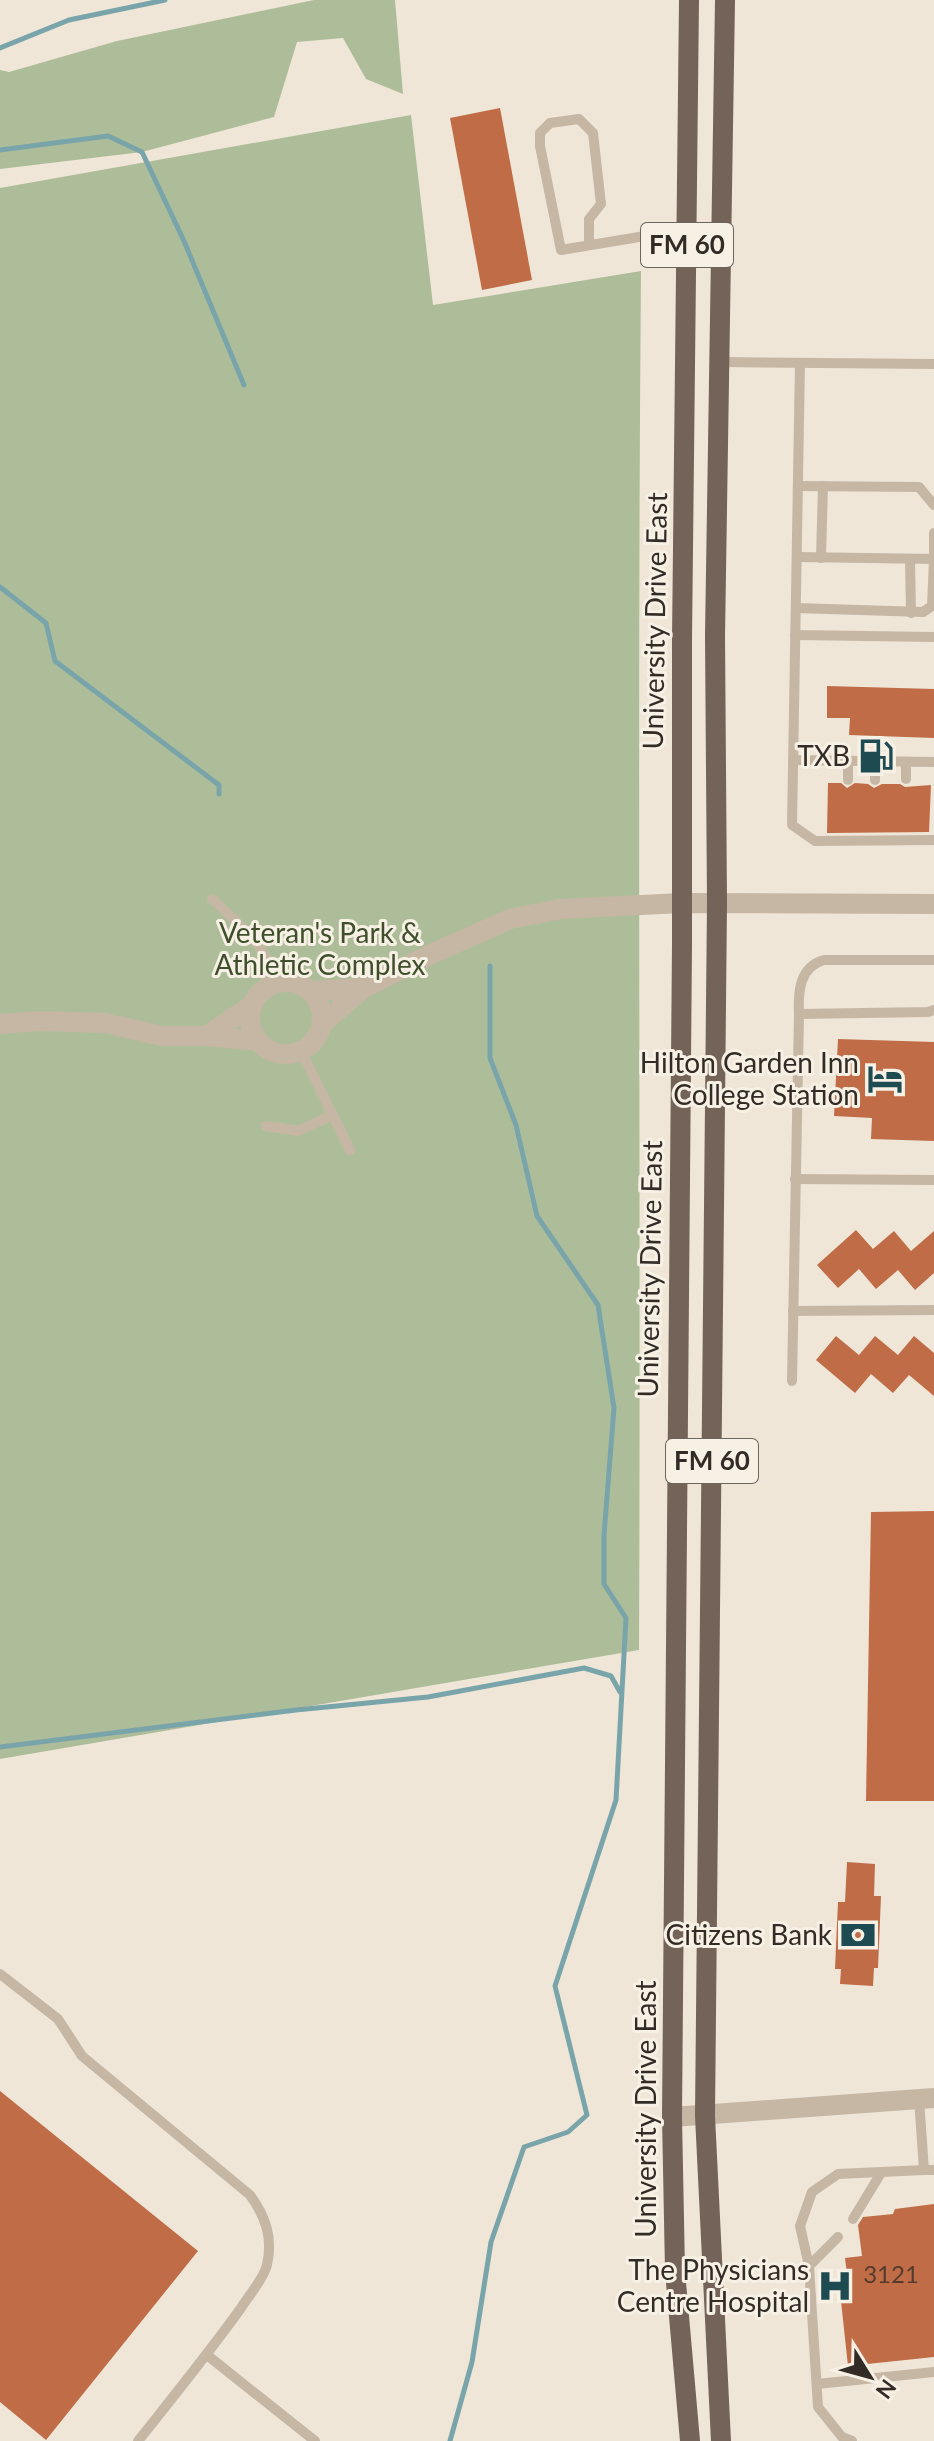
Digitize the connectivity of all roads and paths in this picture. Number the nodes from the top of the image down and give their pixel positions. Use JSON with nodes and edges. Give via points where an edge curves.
{"nodes":[{"id":1,"x":689,"y":2,"type":"edge"},
{"id":2,"x":725,"y":2,"type":"edge"},
{"id":3,"x":688,"y":232,"type":"junction"},
{"id":4,"x":589,"y":244,"type":"junction"},
{"id":5,"x":720,"y":362,"type":"junction"},
{"id":6,"x":800,"y":363,"type":"junction"},
{"id":7,"x":934,"y":364,"type":"edge"},
{"id":8,"x":798,"y":486,"type":"junction"},
{"id":9,"x":823,"y":486,"type":"junction"},
{"id":10,"x":934,"y":505,"type":"edge"},
{"id":11,"x":934,"y":533,"type":"edge"},
{"id":12,"x":797,"y":557,"type":"junction"},
{"id":13,"x":821,"y":558,"type":"junction"},
{"id":14,"x":910,"y":559,"type":"junction"},
{"id":15,"x":934,"y":559,"type":"edge"},
{"id":16,"x":796,"y":608,"type":"junction"},
{"id":17,"x":911,"y":613,"type":"junction"},
{"id":18,"x":795,"y":635,"type":"junction"},
{"id":19,"x":934,"y":637,"type":"edge"},
{"id":20,"x":793,"y":760,"type":"junction"},
{"id":21,"x":848,"y":761,"type":"junction"},
{"id":22,"x":875,"y":761,"type":"junction"},
{"id":23,"x":906,"y":762,"type":"junction"},
{"id":24,"x":934,"y":762,"type":"edge"},
{"id":25,"x":906,"y":779,"type":"dead end"},
{"id":26,"x":848,"y":780,"type":"dead end"},
{"id":27,"x":875,"y":780,"type":"dead end"},
{"id":28,"x":846,"y":826,"type":"dead end"},
{"id":29,"x":904,"y":826,"type":"dead end"},
{"id":30,"x":874,"y":827,"type":"dead end"},
{"id":31,"x":874,"y":840,"type":"junction"},
{"id":32,"x":904,"y":840,"type":"junction"},
{"id":33,"x":934,"y":840,"type":"edge"},
{"id":34,"x":846,"y":841,"type":"junction"},
{"id":35,"x":212,"y":899,"type":"dead end"},
{"id":36,"x":682,"y":903,"type":"junction"},
{"id":37,"x":717,"y":903,"type":"junction"},
{"id":38,"x":934,"y":904,"type":"edge"},
{"id":39,"x":934,"y":960,"type":"edge"},
{"id":40,"x":280,"y":982,"type":"junction"},
{"id":41,"x":364,"y":988,"type":"junction"},
{"id":42,"x":311,"y":991,"type":"junction"},
{"id":43,"x":252,"y":1005,"type":"junction"},
{"id":44,"x":934,"y":1010,"type":"edge"},
{"id":45,"x":799,"y":1014,"type":"junction"},
{"id":46,"x":0,"y":1024,"type":"edge"},
{"id":47,"x":322,"y":1024,"type":"junction"},
{"id":48,"x":206,"y":1036,"type":"junction"},
{"id":49,"x":258,"y":1041,"type":"junction"},
{"id":50,"x":301,"y":1051,"type":"junction"},
{"id":51,"x":333,"y":1115,"type":"junction"},
{"id":52,"x":266,"y":1126,"type":"dead end"},
{"id":53,"x":350,"y":1150,"type":"dead end"},
{"id":54,"x":795,"y":1179,"type":"junction"},
{"id":55,"x":934,"y":1180,"type":"edge"},
{"id":56,"x":934,"y":1310,"type":"edge"},
{"id":57,"x":793,"y":1311,"type":"junction"},
{"id":58,"x":792,"y":1381,"type":"dead end"},
{"id":59,"x":0,"y":1974,"type":"edge"},
{"id":60,"x":926,"y":2099,"type":"edge"},
{"id":61,"x":705,"y":2116,"type":"junction"},
{"id":62,"x":672,"y":2117,"type":"junction"},
{"id":63,"x":929,"y":2170,"type":"edge"},
{"id":64,"x":881,"y":2173,"type":"junction"},
{"id":65,"x":853,"y":2219,"type":"dead end"},
{"id":66,"x":838,"y":2237,"type":"dead end"},
{"id":67,"x":809,"y":2266,"type":"junction"},
{"id":68,"x":207,"y":2355,"type":"junction"},
{"id":69,"x":934,"y":2372,"type":"edge"},
{"id":70,"x":817,"y":2384,"type":"junction"},
{"id":71,"x":138,"y":2441,"type":"edge"},
{"id":72,"x":315,"y":2441,"type":"edge"},
{"id":73,"x":690,"y":2441,"type":"edge"},
{"id":74,"x":721,"y":2441,"type":"edge"},
{"id":75,"x":852,"y":2441,"type":"edge"}],
"edges":[{"from":1,"to":3,"type":"main road","name":"University Drive East","number":"FM 60"},
{"from":2,"to":5,"type":"main road","name":"University Drive East","number":"FM 60"},
{"from":3,"to":4,"type":"lane"},
{"from":3,"to":36,"type":"main road","name":"University Drive East","number":"FM 60"},
{"from":4,"to":4,"type":"lane","via":[[561,250],[540,146],[540,133],[550,123],[579,119],[593,133],[601,204],[589,219]]},
{"from":5,"to":6,"type":"lane"},
{"from":5,"to":37,"type":"main road","name":"University Drive East","number":"FM 60"},
{"from":6,"to":7,"type":"lane"},
{"from":6,"to":8,"type":"lane"},
{"from":8,"to":9,"type":"lane"},
{"from":8,"to":12,"type":"lane"},
{"from":9,"to":10,"type":"lane","via":[[919,487]]},
{"from":9,"to":13,"type":"lane"},
{"from":11,"to":15,"type":"lane"},
{"from":12,"to":13,"type":"lane"},
{"from":12,"to":16,"type":"lane"},
{"from":13,"to":14,"type":"lane"},
{"from":14,"to":15,"type":"lane"},
{"from":14,"to":17,"type":"lane"},
{"from":15,"to":17,"type":"lane","via":[[932,606]]},
{"from":16,"to":17,"type":"lane"},
{"from":16,"to":18,"type":"lane"},
{"from":18,"to":19,"type":"lane"},
{"from":18,"to":20,"type":"lane"},
{"from":20,"to":21,"type":"lane"},
{"from":20,"to":34,"type":"lane","via":[[792,825],[815,841]]},
{"from":21,"to":22,"type":"lane"},
{"from":21,"to":26,"type":"lane"},
{"from":22,"to":23,"type":"lane"},
{"from":22,"to":27,"type":"lane"},
{"from":23,"to":24,"type":"lane"},
{"from":23,"to":25,"type":"lane"},
{"from":28,"to":34,"type":"lane"},
{"from":29,"to":32,"type":"lane"},
{"from":30,"to":31,"type":"lane"},
{"from":31,"to":32,"type":"lane"},
{"from":31,"to":34,"type":"lane"},
{"from":32,"to":33,"type":"lane"},
{"from":35,"to":40,"type":"lane","via":[[250,933]]},
{"from":36,"to":37,"type":"street"},
{"from":36,"to":41,"type":"street","via":[[560,909],[510,919]]},
{"from":36,"to":62,"type":"main road","name":"University Drive East","number":"FM 60"},
{"from":37,"to":38,"type":"street"},
{"from":37,"to":61,"type":"main road","name":"University Drive East","number":"FM 60"},
{"from":39,"to":45,"type":"lane","via":[[814,963],[801,981]]},
{"from":40,"to":42,"type":"street","via":[[291,981]]},
{"from":40,"to":43,"type":"street","via":[[258,994]]},
{"from":41,"to":42,"type":"street"},
{"from":41,"to":47,"type":"street"},
{"from":42,"to":47,"type":"street"},
{"from":43,"to":48,"type":"street"},
{"from":43,"to":49,"type":"street","via":[[250,1018]]},
{"from":44,"to":45,"type":"lane"},
{"from":45,"to":54,"type":"lane"},
{"from":46,"to":48,"type":"street","via":[[105,1023],[162,1036]]},
{"from":47,"to":50,"type":"street","via":[[311,1045]]},
{"from":48,"to":49,"type":"street"},
{"from":49,"to":50,"type":"street","via":[[278,1054]]},
{"from":50,"to":51,"type":"lane"},
{"from":51,"to":52,"type":"lane","via":[[298,1131]]},
{"from":51,"to":53,"type":"lane"},
{"from":54,"to":55,"type":"lane"},
{"from":54,"to":57,"type":"lane"},
{"from":56,"to":57,"type":"lane"},
{"from":57,"to":58,"type":"lane"},
{"from":59,"to":68,"type":"lane","via":[[58,2019],[82,2056],[250,2195],[264,2215],[269,2240],[266,2267]]},
{"from":60,"to":61,"type":"street"},
{"from":60,"to":63,"type":"lane"},
{"from":61,"to":62,"type":"street"},
{"from":61,"to":74,"type":"main road","name":"University Drive East","number":"FM 60"},
{"from":62,"to":73,"type":"main road","name":"University Drive East","number":"FM 60","via":[[675,2271]]},
{"from":63,"to":64,"type":"lane"},
{"from":64,"to":65,"type":"lane"},
{"from":64,"to":67,"type":"lane","via":[[838,2174],[812,2192],[800,2226]]},
{"from":66,"to":67,"type":"lane"},
{"from":67,"to":70,"type":"lane"},
{"from":68,"to":71,"type":"lane"},
{"from":68,"to":72,"type":"lane"},
{"from":69,"to":70,"type":"lane"},
{"from":70,"to":75,"type":"lane","via":[[818,2407],[842,2437]]}]}
